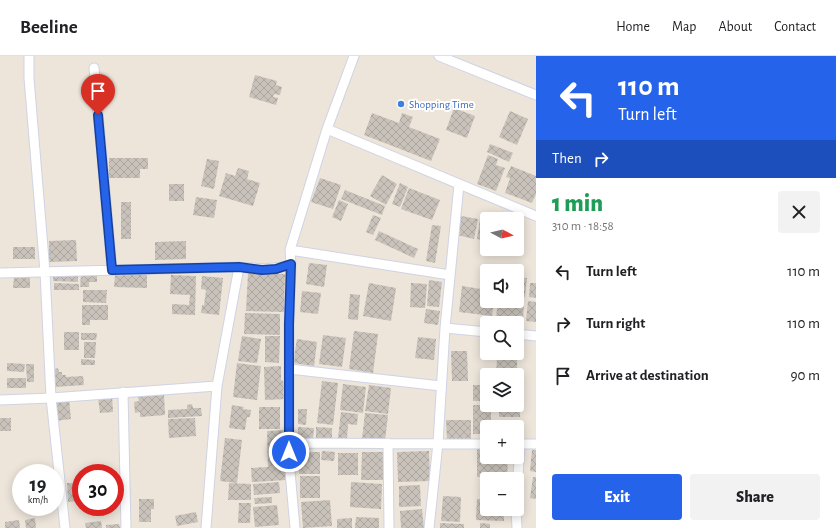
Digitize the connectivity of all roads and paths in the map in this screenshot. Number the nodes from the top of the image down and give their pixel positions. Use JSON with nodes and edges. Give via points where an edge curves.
{"nodes":[{"id":1,"x":29,"y":56,"type":"edge"},
{"id":2,"x":354,"y":56,"type":"edge"},
{"id":3,"x":439,"y":56,"type":"edge"},
{"id":4,"x":94,"y":68,"type":"dead end"},
{"id":5,"x":536,"y":95,"type":"edge"},
{"id":6,"x":327,"y":129,"type":"junction"},
{"id":7,"x":459,"y":184,"type":"junction"},
{"id":8,"x":536,"y":216,"type":"edge"},
{"id":9,"x":290,"y":250,"type":"junction"},
{"id":10,"x":291,"y":264,"type":"junction"},
{"id":11,"x":239,"y":267,"type":"junction"},
{"id":12,"x":112,"y":270,"type":"junction"},
{"id":13,"x":45,"y":272,"type":"junction"},
{"id":14,"x":0,"y":273,"type":"edge"},
{"id":15,"x":450,"y":275,"type":"junction"},
{"id":16,"x":445,"y":328,"type":"junction"},
{"id":17,"x":480,"y":331,"type":"edge"},
{"id":18,"x":524,"y":335,"type":"edge"},
{"id":19,"x":536,"y":336,"type":"edge"},
{"id":20,"x":289,"y":369,"type":"junction"},
{"id":21,"x":217,"y":386,"type":"junction"},
{"id":22,"x":441,"y":386,"type":"junction"},
{"id":23,"x":123,"y":392,"type":"junction"},
{"id":24,"x":51,"y":398,"type":"junction"},
{"id":25,"x":0,"y":400,"type":"edge"},
{"id":26,"x":289,"y":443,"type":"junction"},
{"id":27,"x":438,"y":443,"type":"junction"},
{"id":28,"x":388,"y":444,"type":"junction"},
{"id":29,"x":480,"y":444,"type":"edge"},
{"id":30,"x":524,"y":444,"type":"edge"},
{"id":31,"x":536,"y":444,"type":"edge"},
{"id":32,"x":516,"y":516,"type":"edge"},
{"id":33,"x":65,"y":528,"type":"edge"},
{"id":34,"x":126,"y":528,"type":"edge"},
{"id":35,"x":206,"y":528,"type":"edge"},
{"id":36,"x":295,"y":528,"type":"edge"},
{"id":37,"x":389,"y":528,"type":"edge"},
{"id":38,"x":429,"y":528,"type":"edge"},
{"id":39,"x":517,"y":528,"type":"edge"}],
"edges":[{"from":1,"to":13,"type":"street"},
{"from":2,"to":6,"type":"street"},
{"from":3,"to":5,"type":"street"},
{"from":4,"to":12,"type":"street"},
{"from":6,"to":7,"type":"street"},
{"from":6,"to":9,"type":"street"},
{"from":7,"to":8,"type":"street"},
{"from":7,"to":15,"type":"street"},
{"from":9,"to":10,"type":"street"},
{"from":9,"to":15,"type":"street"},
{"from":10,"to":11,"type":"street","via":[[262,270]]},
{"from":10,"to":20,"type":"street"},
{"from":11,"to":12,"type":"street"},
{"from":11,"to":21,"type":"street"},
{"from":12,"to":13,"type":"street"},
{"from":13,"to":14,"type":"street"},
{"from":13,"to":24,"type":"street"},
{"from":15,"to":16,"type":"street"},
{"from":16,"to":17,"type":"street"},
{"from":16,"to":22,"type":"street"},
{"from":18,"to":19,"type":"street"},
{"from":20,"to":22,"type":"street"},
{"from":20,"to":26,"type":"street"},
{"from":21,"to":23,"type":"street"},
{"from":21,"to":35,"type":"street"},
{"from":22,"to":27,"type":"street"},
{"from":23,"to":24,"type":"street"},
{"from":23,"to":34,"type":"street"},
{"from":24,"to":25,"type":"street"},
{"from":24,"to":33,"type":"street"},
{"from":26,"to":28,"type":"street"},
{"from":26,"to":36,"type":"street"},
{"from":27,"to":28,"type":"street"},
{"from":27,"to":29,"type":"street"},
{"from":27,"to":38,"type":"street"},
{"from":28,"to":37,"type":"street"},
{"from":30,"to":31,"type":"street"},
{"from":32,"to":39,"type":"street"}]}
